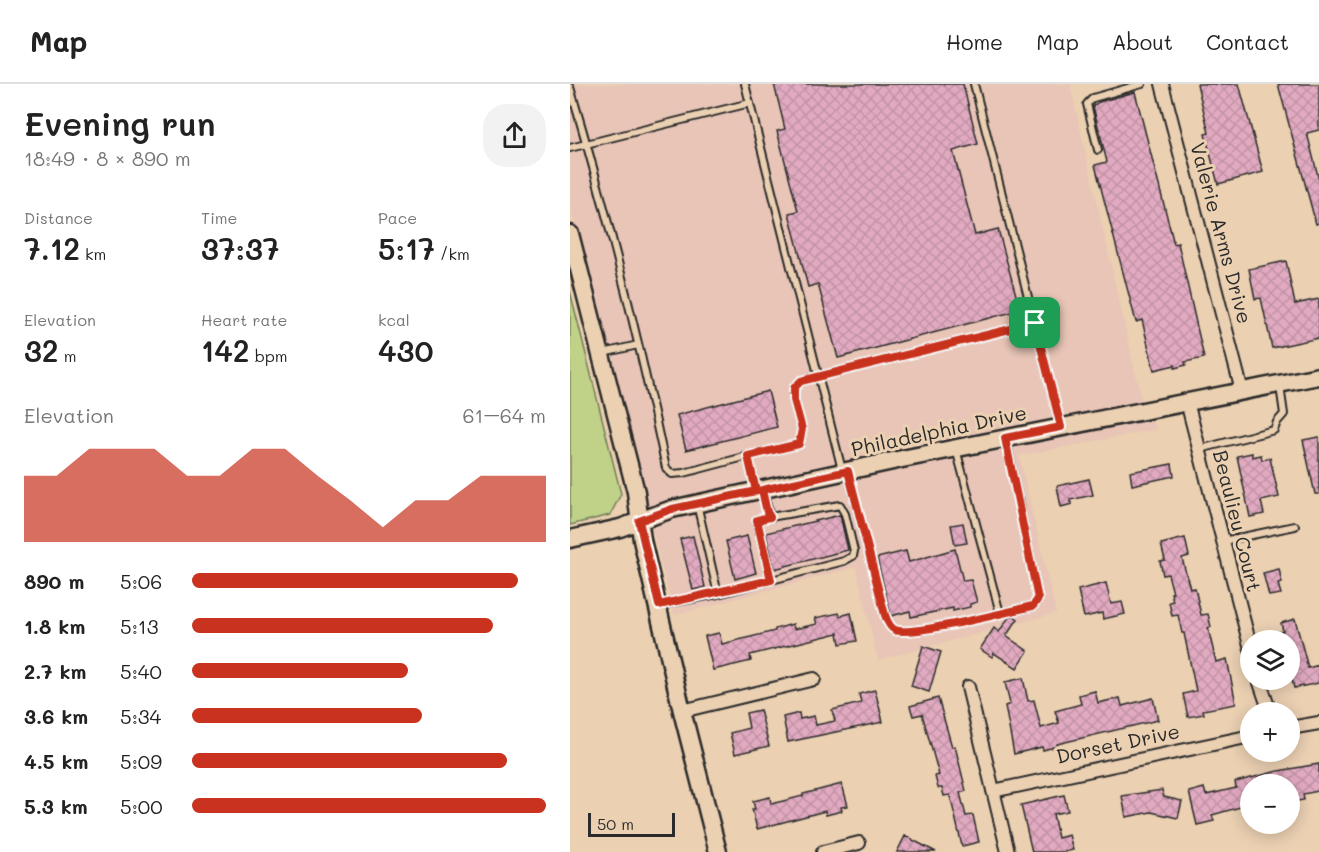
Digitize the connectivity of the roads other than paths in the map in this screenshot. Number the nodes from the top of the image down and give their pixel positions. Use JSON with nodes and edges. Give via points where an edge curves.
{"nodes":[{"id":1,"x":745,"y":84,"type":"edge"},
{"id":2,"x":974,"y":84,"type":"edge"},
{"id":3,"x":1142,"y":84,"type":"edge"},
{"id":4,"x":1162,"y":84,"type":"edge"},
{"id":5,"x":570,"y":87,"type":"edge"},
{"id":6,"x":750,"y":103,"type":"junction"},
{"id":7,"x":587,"y":145,"type":"junction"},
{"id":8,"x":570,"y":148,"type":"edge"},
{"id":9,"x":1098,"y":150,"type":"dead end"},
{"id":10,"x":570,"y":234,"type":"edge"},
{"id":11,"x":1035,"y":323,"type":"junction"},
{"id":12,"x":638,"y":345,"type":"junction"},
{"id":13,"x":600,"y":354,"type":"junction"},
{"id":14,"x":818,"y":376,"type":"junction"},
{"id":15,"x":1319,"y":376,"type":"edge"},
{"id":16,"x":1279,"y":384,"type":"junction"},
{"id":17,"x":1242,"y":391,"type":"junction"},
{"id":18,"x":1187,"y":402,"type":"junction"},
{"id":19,"x":1061,"y":427,"type":"junction"},
{"id":20,"x":1005,"y":438,"type":"junction"},
{"id":21,"x":956,"y":448,"type":"junction"},
{"id":22,"x":1199,"y":450,"type":"junction"},
{"id":23,"x":748,"y":456,"type":"junction"},
{"id":24,"x":845,"y":472,"type":"junction"},
{"id":25,"x":759,"y":490,"type":"junction"},
{"id":26,"x":697,"y":504,"type":"junction"},
{"id":27,"x":770,"y":517,"type":"junction"},
{"id":28,"x":639,"y":521,"type":"junction"},
{"id":29,"x":1295,"y":526,"type":"dead end"},
{"id":30,"x":570,"y":539,"type":"edge"},
{"id":31,"x":1222,"y":542,"type":"junction"},
{"id":32,"x":771,"y":580,"type":"junction"},
{"id":33,"x":718,"y":594,"type":"junction"},
{"id":34,"x":659,"y":605,"type":"junction"},
{"id":35,"x":1000,"y":613,"type":"junction"},
{"id":36,"x":1246,"y":630,"type":"edge"},
{"id":37,"x":814,"y":679,"type":"dead end"},
{"id":38,"x":968,"y":687,"type":"dead end"},
{"id":39,"x":682,"y":711,"type":"junction"},
{"id":40,"x":1319,"y":723,"type":"edge"},
{"id":41,"x":1300,"y":726,"type":"edge"},
{"id":42,"x":1240,"y":738,"type":"edge"},
{"id":43,"x":993,"y":791,"type":"junction"},
{"id":44,"x":859,"y":843,"type":"dead end"},
{"id":45,"x":718,"y":852,"type":"edge"},
{"id":46,"x":823,"y":852,"type":"edge"},
{"id":47,"x":1008,"y":852,"type":"edge"}],
"edges":[{"from":1,"to":6,"type":"lane"},
{"from":2,"to":11,"type":"lane"},
{"from":3,"to":9,"type":"lane","via":[[1093,98],[1087,104]]},
{"from":4,"to":17,"type":"street","name":"Valerie Arms Drive"},
{"from":5,"to":7,"type":"lane"},
{"from":6,"to":7,"type":"lane"},
{"from":6,"to":14,"type":"lane"},
{"from":7,"to":8,"type":"lane"},
{"from":7,"to":12,"type":"lane"},
{"from":10,"to":13,"type":"main road"},
{"from":11,"to":14,"type":"lane"},
{"from":11,"to":19,"type":"lane"},
{"from":12,"to":13,"type":"lane"},
{"from":12,"to":23,"type":"lane","via":[[666,468],[672,474],[684,473]]},
{"from":13,"to":28,"type":"main road","via":[[636,492]]},
{"from":14,"to":23,"type":"lane","via":[[801,381],[794,388],[802,429],[799,444]]},
{"from":14,"to":24,"type":"lane"},
{"from":15,"to":16,"type":"main road","name":"Philadelphia Drive"},
{"from":16,"to":17,"type":"main road","name":"Philadelphia Drive"},
{"from":16,"to":22,"type":"lane","via":[[1284,414],[1274,430]]},
{"from":17,"to":18,"type":"main road","name":"Philadelphia Drive"},
{"from":18,"to":19,"type":"main road","name":"Philadelphia Drive"},
{"from":18,"to":22,"type":"street","name":"Beaulieu Court"},
{"from":19,"to":20,"type":"main road","name":"Philadelphia Drive"},
{"from":20,"to":21,"type":"main road","name":"Philadelphia Drive"},
{"from":20,"to":35,"type":"lane","via":[[1038,599],[1033,606]]},
{"from":21,"to":24,"type":"main road","name":"Philadelphia Drive"},
{"from":21,"to":35,"type":"lane"},
{"from":22,"to":31,"type":"street","name":"Beaulieu Court"},
{"from":23,"to":25,"type":"lane"},
{"from":24,"to":25,"type":"main road","name":"Philadelphia Drive"},
{"from":24,"to":35,"type":"lane","via":[[885,615],[894,630],[930,629]]},
{"from":25,"to":26,"type":"main road","name":"Philadelphia Drive"},
{"from":25,"to":27,"type":"lane"},
{"from":26,"to":28,"type":"main road","name":"Philadelphia Drive"},
{"from":26,"to":33,"type":"lane"},
{"from":27,"to":32,"type":"lane","via":[[757,520]]},
{"from":27,"to":32,"type":"lane","via":[[840,505],[854,551],[850,559]]},
{"from":28,"to":30,"type":"main road","name":"Philadelphia Drive"},
{"from":28,"to":34,"type":"main road"},
{"from":29,"to":31,"type":"lane"},
{"from":31,"to":36,"type":"street","name":"Beaulieu Court"},
{"from":32,"to":33,"type":"lane"},
{"from":33,"to":34,"type":"lane"},
{"from":34,"to":39,"type":"main road"},
{"from":37,"to":39,"type":"street"},
{"from":38,"to":43,"type":"street"},
{"from":39,"to":45,"type":"main road"},
{"from":40,"to":41,"type":"street"},
{"from":42,"to":43,"type":"street","name":"Dorset Drive"},
{"from":43,"to":47,"type":"street"},
{"from":44,"to":46,"type":"street"}]}
